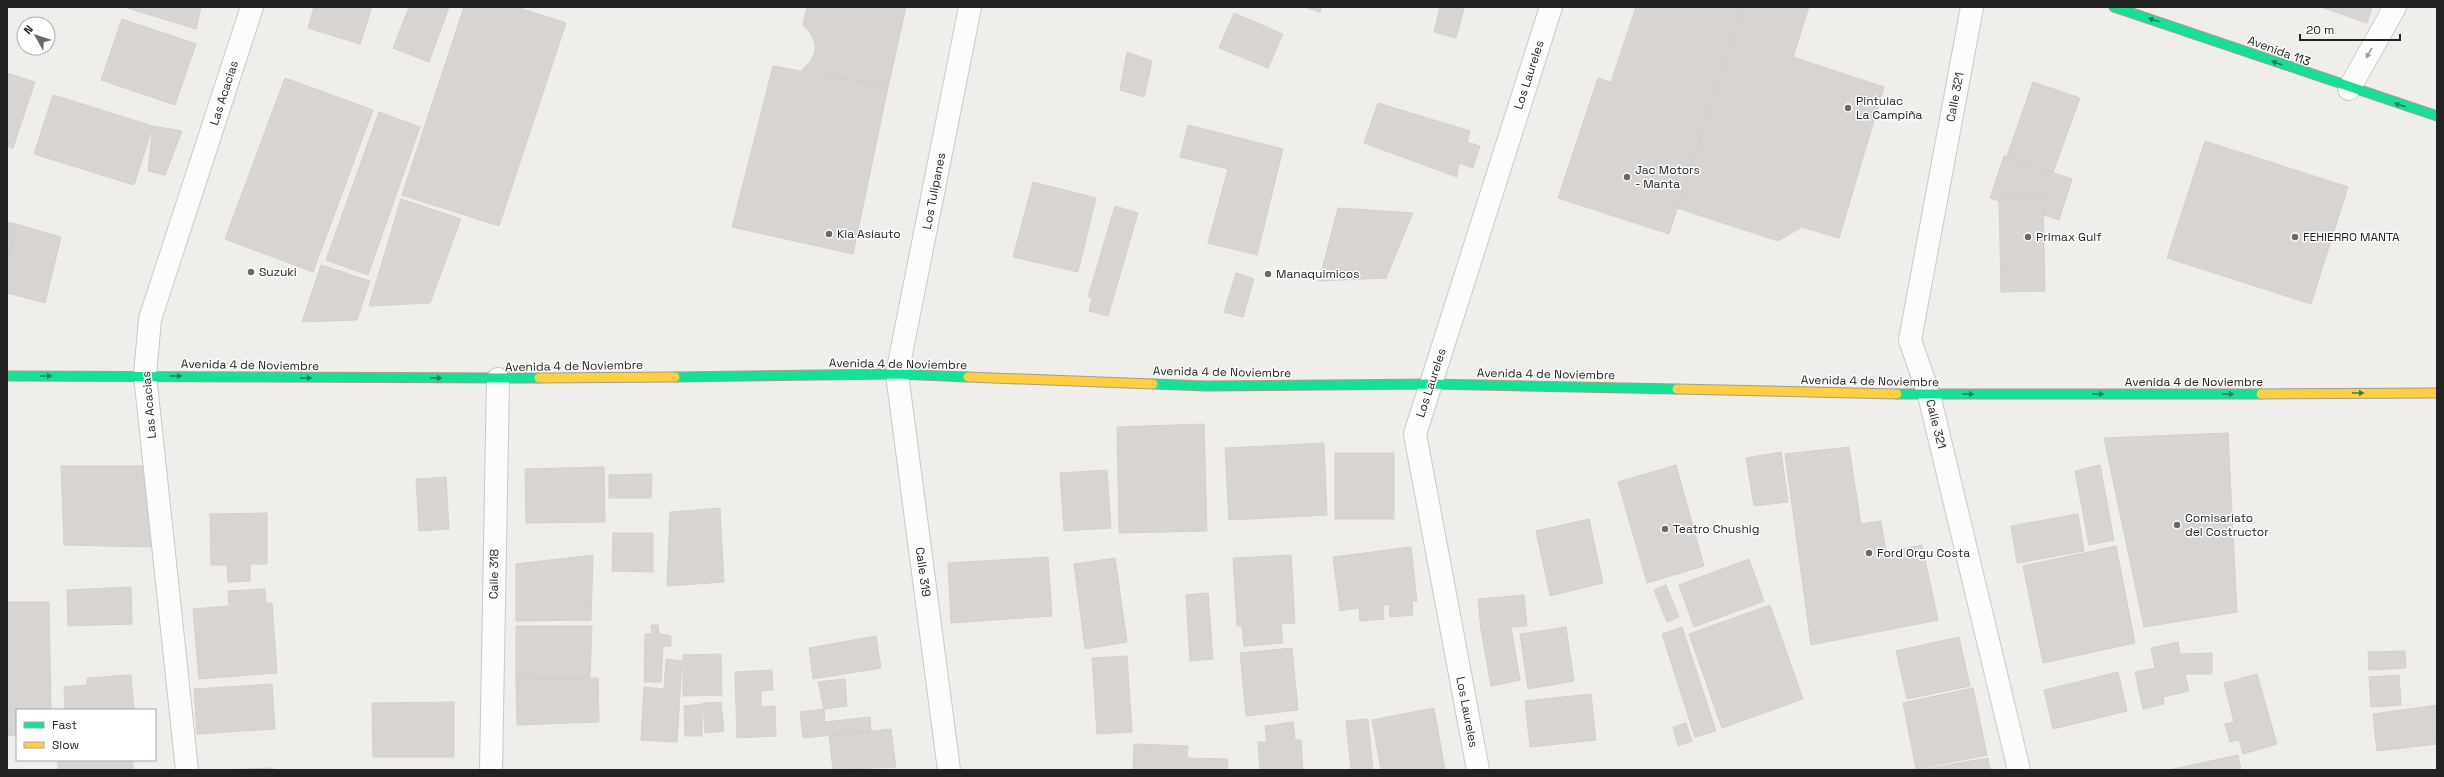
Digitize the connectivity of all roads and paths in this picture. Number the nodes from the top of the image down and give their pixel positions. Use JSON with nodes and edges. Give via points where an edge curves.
{"nodes":[{"id":1,"x":252,"y":7,"type":"edge"},
{"id":2,"x":970,"y":7,"type":"edge"},
{"id":3,"x":1551,"y":7,"type":"edge"},
{"id":4,"x":1972,"y":7,"type":"edge"},
{"id":5,"x":2114,"y":7,"type":"edge"},
{"id":6,"x":2396,"y":7,"type":"edge"},
{"id":7,"x":2349,"y":89,"type":"junction"},
{"id":8,"x":2437,"y":116,"type":"edge"},
{"id":9,"x":897,"y":374,"type":"junction"},
{"id":10,"x":145,"y":375,"type":"junction"},
{"id":11,"x":7,"y":376,"type":"edge"},
{"id":12,"x":498,"y":379,"type":"junction"},
{"id":13,"x":1431,"y":384,"type":"junction"},
{"id":14,"x":2437,"y":393,"type":"edge"},
{"id":15,"x":1929,"y":394,"type":"junction"},
{"id":16,"x":187,"y":770,"type":"edge"},
{"id":17,"x":491,"y":770,"type":"edge"},
{"id":18,"x":949,"y":770,"type":"edge"},
{"id":19,"x":1478,"y":770,"type":"edge"},
{"id":20,"x":2020,"y":770,"type":"edge"}],
"edges":[{"from":1,"to":10,"type":"street","name":"Las Acacias","via":[[150,319]]},
{"from":2,"to":9,"type":"street","name":"Los Tulipanes"},
{"from":3,"to":13,"type":"street","name":"Los Laureles"},
{"from":4,"to":15,"type":"street","name":"Calle 321","via":[[1910,340]]},
{"from":7,"to":5,"type":"main road","name":"Avenida 113","one_way":true},
{"from":6,"to":7,"type":"street","one_way":true},
{"from":8,"to":7,"type":"main road","name":"Avenida 113","one_way":true},
{"from":9,"to":12,"type":"main road","name":"Avenida 4 de Noviembre"},
{"from":9,"to":13,"type":"main road","name":"Avenida 4 de Noviembre","via":[[1206,386]]},
{"from":9,"to":18,"type":"street","name":"Calle 319"},
{"from":11,"to":10,"type":"main road","name":"Avenida 4 de Noviembre","one_way":true},
{"from":10,"to":12,"type":"main road","name":"Avenida 4 de Noviembre","one_way":true},
{"from":10,"to":16,"type":"street","name":"Las Acacias"},
{"from":12,"to":17,"type":"street","name":"Calle 318"},
{"from":13,"to":15,"type":"main road","name":"Avenida 4 de Noviembre"},
{"from":13,"to":19,"type":"street","name":"Los Laureles","via":[[1415,434]]},
{"from":15,"to":14,"type":"main road","name":"Avenida 4 de Noviembre","one_way":true},
{"from":15,"to":20,"type":"street","name":"Calle 321"}]}
